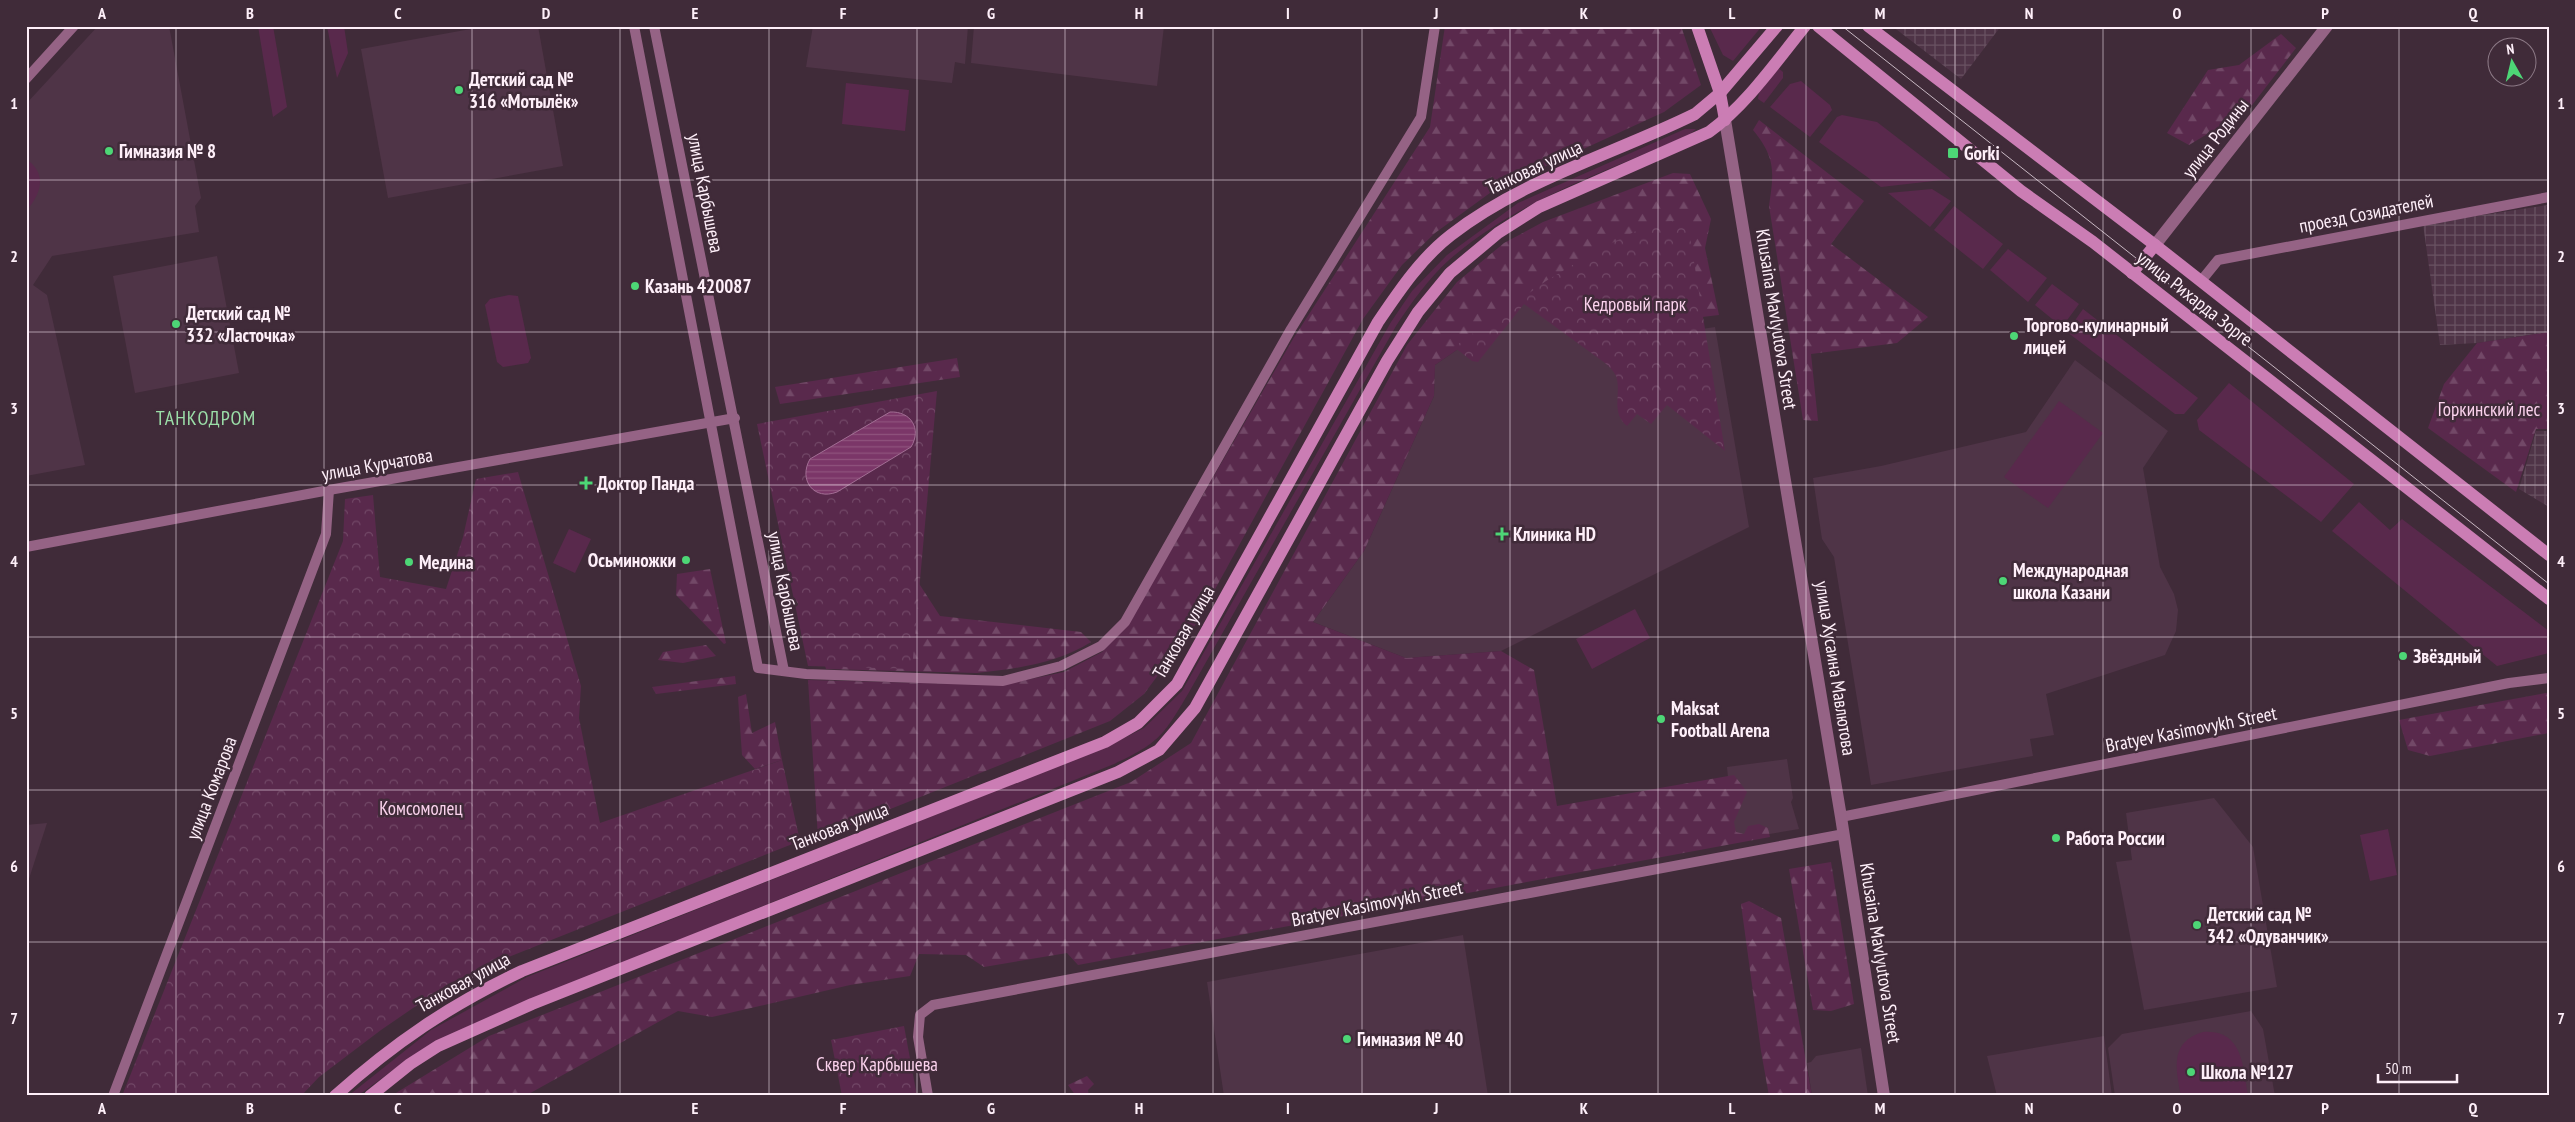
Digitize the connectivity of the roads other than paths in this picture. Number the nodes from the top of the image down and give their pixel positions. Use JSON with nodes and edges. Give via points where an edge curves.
{"nodes":[{"id":1,"x":74,"y":26,"type":"edge"},
{"id":2,"x":634,"y":26,"type":"edge"},
{"id":3,"x":654,"y":26,"type":"edge"},
{"id":4,"x":1435,"y":26,"type":"edge"},
{"id":5,"x":1697,"y":26,"type":"edge"},
{"id":6,"x":1777,"y":26,"type":"edge"},
{"id":7,"x":1805,"y":26,"type":"edge"},
{"id":8,"x":1818,"y":26,"type":"edge"},
{"id":9,"x":1868,"y":26,"type":"edge"},
{"id":10,"x":2327,"y":26,"type":"edge"},
{"id":11,"x":26,"y":79,"type":"edge"},
{"id":12,"x":1720,"y":93,"type":"junction"},
{"id":13,"x":1725,"y":120,"type":"junction"},
{"id":14,"x":2549,"y":197,"type":"edge"},
{"id":15,"x":2155,"y":245,"type":"junction"},
{"id":16,"x":2132,"y":273,"type":"junction"},
{"id":17,"x":2201,"y":281,"type":"junction"},
{"id":18,"x":735,"y":418,"type":"junction"},
{"id":19,"x":712,"y":423,"type":"junction"},
{"id":20,"x":329,"y":490,"type":"junction"},
{"id":21,"x":26,"y":547,"type":"edge"},
{"id":22,"x":2549,"y":555,"type":"edge"},
{"id":23,"x":2549,"y":599,"type":"edge"},
{"id":24,"x":784,"y":671,"type":"junction"},
{"id":25,"x":2549,"y":678,"type":"edge"},
{"id":26,"x":1842,"y":817,"type":"junction"},
{"id":27,"x":1844,"y":834,"type":"junction"},
{"id":28,"x":113,"y":1096,"type":"edge"},
{"id":29,"x":335,"y":1096,"type":"edge"},
{"id":30,"x":370,"y":1096,"type":"edge"},
{"id":31,"x":928,"y":1096,"type":"edge"},
{"id":32,"x":1884,"y":1096,"type":"edge"}],
"edges":[{"from":1,"to":11,"type":"street"},
{"from":2,"to":19,"type":"street","name":"улица Карбышева"},
{"from":3,"to":18,"type":"street","name":"улица Карбышева"},
{"from":4,"to":24,"type":"street","via":[[1421,117],[1291,328],[1125,622],[1101,646],[1062,666],[1003,681]]},
{"from":5,"to":12,"type":"main road"},
{"from":6,"to":12,"type":"main road","name":"Танковая улица"},
{"from":7,"to":13,"type":"main road","name":"Танковая улица"},
{"from":8,"to":16,"type":"main road","name":"улица Рихарда Зорге","via":[[2022,191]]},
{"from":9,"to":15,"type":"main road","name":"улица Рихарда Зорге"},
{"from":10,"to":15,"type":"street","name":"улица Родины"},
{"from":12,"to":13,"type":"main road"},
{"from":12,"to":29,"type":"main road","name":"Танковая улица","via":[[1702,109],[1679,121],[1500,200],[1450,236],[1408,279],[1378,322],[1177,684],[1138,723],[1104,742],[522,971],[426,1023]]},
{"from":13,"to":26,"type":"street","name":"Khusaina Mavlyutova Street"},
{"from":13,"to":30,"type":"main road","name":"Танковая улица","via":[[1688,143],[1539,207],[1498,233],[1450,273],[1418,312],[1386,361],[1195,708],[1159,750],[1118,772],[532,1004],[438,1046]]},
{"from":14,"to":17,"type":"street","name":"проезд Созидателей","via":[[2218,260]]},
{"from":15,"to":16,"type":"main road","name":"улица Родины"},
{"from":15,"to":17,"type":"main road","name":"улица Рихарда Зорге"},
{"from":16,"to":23,"type":"main road","name":"улица Рихарда Зорге"},
{"from":17,"to":22,"type":"main road","name":"улица Рихарда Зорге"},
{"from":18,"to":19,"type":"street","name":"улица Курчатова"},
{"from":18,"to":24,"type":"street","name":"улица Карбышева"},
{"from":19,"to":20,"type":"street","name":"улица Курчатова"},
{"from":19,"to":24,"type":"street","name":"улица Карбышева","via":[[758,668]]},
{"from":20,"to":21,"type":"street","name":"улица Курчатова"},
{"from":20,"to":28,"type":"street","name":"улица Комарова","via":[[326,534]]},
{"from":25,"to":26,"type":"street","name":"Bratyev Kasimovykh Street","via":[[2510,683]]},
{"from":26,"to":27,"type":"street","name":"Khusaina Mavlyutova Street"},
{"from":27,"to":31,"type":"street","name":"Bratyev Kasimovykh Street","via":[[933,1005],[920,1015],[918,1036]]},
{"from":27,"to":32,"type":"street","name":"Khusaina Mavlyutova Street"}]}
